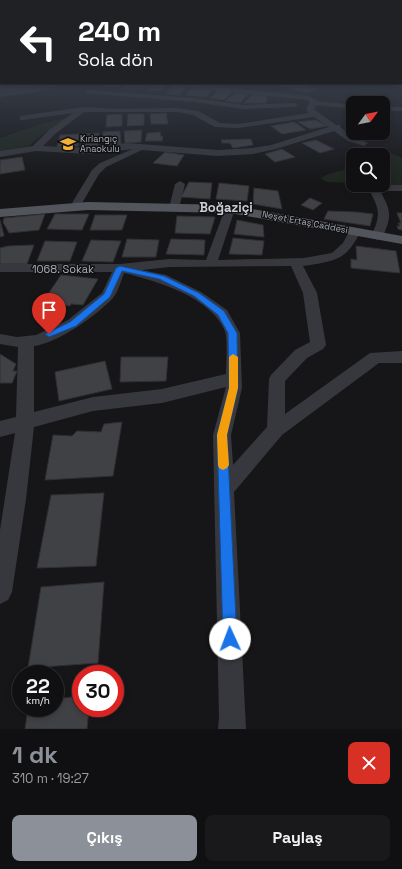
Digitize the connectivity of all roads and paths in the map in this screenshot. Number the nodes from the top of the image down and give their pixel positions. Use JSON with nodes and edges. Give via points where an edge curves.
{"nodes":[{"id":1,"x":50,"y":114,"type":"edge"},
{"id":2,"x":77,"y":114,"type":"edge"},
{"id":3,"x":197,"y":114,"type":"edge"},
{"id":4,"x":317,"y":114,"type":"joint"},
{"id":5,"x":23,"y":118,"type":"dead end"},
{"id":6,"x":337,"y":127,"type":"junction"},
{"id":7,"x":364,"y":143,"type":"dead end"},
{"id":8,"x":142,"y":146,"type":"junction"},
{"id":9,"x":36,"y":148,"type":"junction"},
{"id":10,"x":0,"y":154,"type":"edge"},
{"id":11,"x":180,"y":184,"type":"dead end"},
{"id":12,"x":402,"y":188,"type":"edge"},
{"id":13,"x":82,"y":204,"type":"junction"},
{"id":14,"x":0,"y":208,"type":"edge"},
{"id":15,"x":174,"y":208,"type":"junction"},
{"id":16,"x":230,"y":209,"type":"junction"},
{"id":17,"x":0,"y":213,"type":"edge"},
{"id":18,"x":354,"y":232,"type":"junction"},
{"id":19,"x":377,"y":236,"type":"junction"},
{"id":20,"x":402,"y":240,"type":"edge"},
{"id":21,"x":210,"y":262,"type":"junction"},
{"id":22,"x":295,"y":262,"type":"junction"},
{"id":23,"x":120,"y":268,"type":"junction"},
{"id":24,"x":2,"y":269,"type":"edge"},
{"id":25,"x":0,"y":340,"type":"edge"},
{"id":26,"x":26,"y":341,"type":"junction"},
{"id":27,"x":402,"y":356,"type":"edge"},
{"id":28,"x":233,"y":379,"type":"junction"},
{"id":29,"x":25,"y":423,"type":"junction"},
{"id":30,"x":0,"y":428,"type":"edge"},
{"id":31,"x":276,"y":430,"type":"junction"},
{"id":32,"x":224,"y":489,"type":"junction"},
{"id":33,"x":0,"y":592,"type":"edge"},
{"id":34,"x":232,"y":729,"type":"edge"}],
"edges":[{"from":1,"to":5,"type":"street"},
{"from":2,"to":9,"type":"street","via":[[52,132]]},
{"from":3,"to":4,"type":"street","via":[[218,125],[233,126]]},
{"from":4,"to":6,"type":"street"},
{"from":6,"to":7,"type":"street","via":[[351,139]]},
{"from":6,"to":8,"type":"street","via":[[253,151],[212,152]]},
{"from":8,"to":9,"type":"street","via":[[80,151]]},
{"from":8,"to":13,"type":"street","via":[[95,172]]},
{"from":9,"to":10,"type":"street"},
{"from":11,"to":15,"type":"street"},
{"from":12,"to":19,"type":"street","via":[[373,188],[383,207],[385,220]]},
{"from":13,"to":14,"type":"main road","name":"Neşet Ertaş Caddesi","via":[[25,204]]},
{"from":13,"to":15,"type":"main road","name":"Neşet Ertaş Caddesi"},
{"from":13,"to":17,"type":"main road","name":"Neşet Ertaş Caddesi"},
{"from":15,"to":16,"type":"main road","name":"Neşet Ertaş Caddesi"},
{"from":16,"to":18,"type":"main road","name":"Neşet Ertaş Caddesi"},
{"from":16,"to":21,"type":"street"},
{"from":18,"to":19,"type":"main road","name":"Neşet Ertaş Caddesi"},
{"from":18,"to":22,"type":"street","via":[[348,245],[336,256]]},
{"from":19,"to":20,"type":"main road","name":"Neşet Ertaş Caddesi"},
{"from":21,"to":22,"type":"street"},
{"from":21,"to":23,"type":"street"},
{"from":22,"to":31,"type":"street","via":[[310,293],[318,345],[300,354],[277,379]]},
{"from":23,"to":24,"type":"street","name":"1068. Sokak"},
{"from":23,"to":26,"type":"street","via":[[108,295],[73,324],[38,340]]},
{"from":23,"to":28,"type":"street","name":"1068. Sokak","via":[[161,278],[196,295],[222,313],[233,333]]},
{"from":25,"to":26,"type":"street"},
{"from":26,"to":29,"type":"street"},
{"from":27,"to":31,"type":"street","via":[[376,358]]},
{"from":28,"to":29,"type":"street","via":[[162,396],[93,404]]},
{"from":28,"to":32,"type":"street","name":"1068. Sokak","via":[[234,388],[222,435]]},
{"from":29,"to":30,"type":"street"},
{"from":29,"to":33,"type":"street","via":[[16,499]]},
{"from":31,"to":32,"type":"street"},
{"from":32,"to":34,"type":"street","name":"1068. Sokak"}]}
